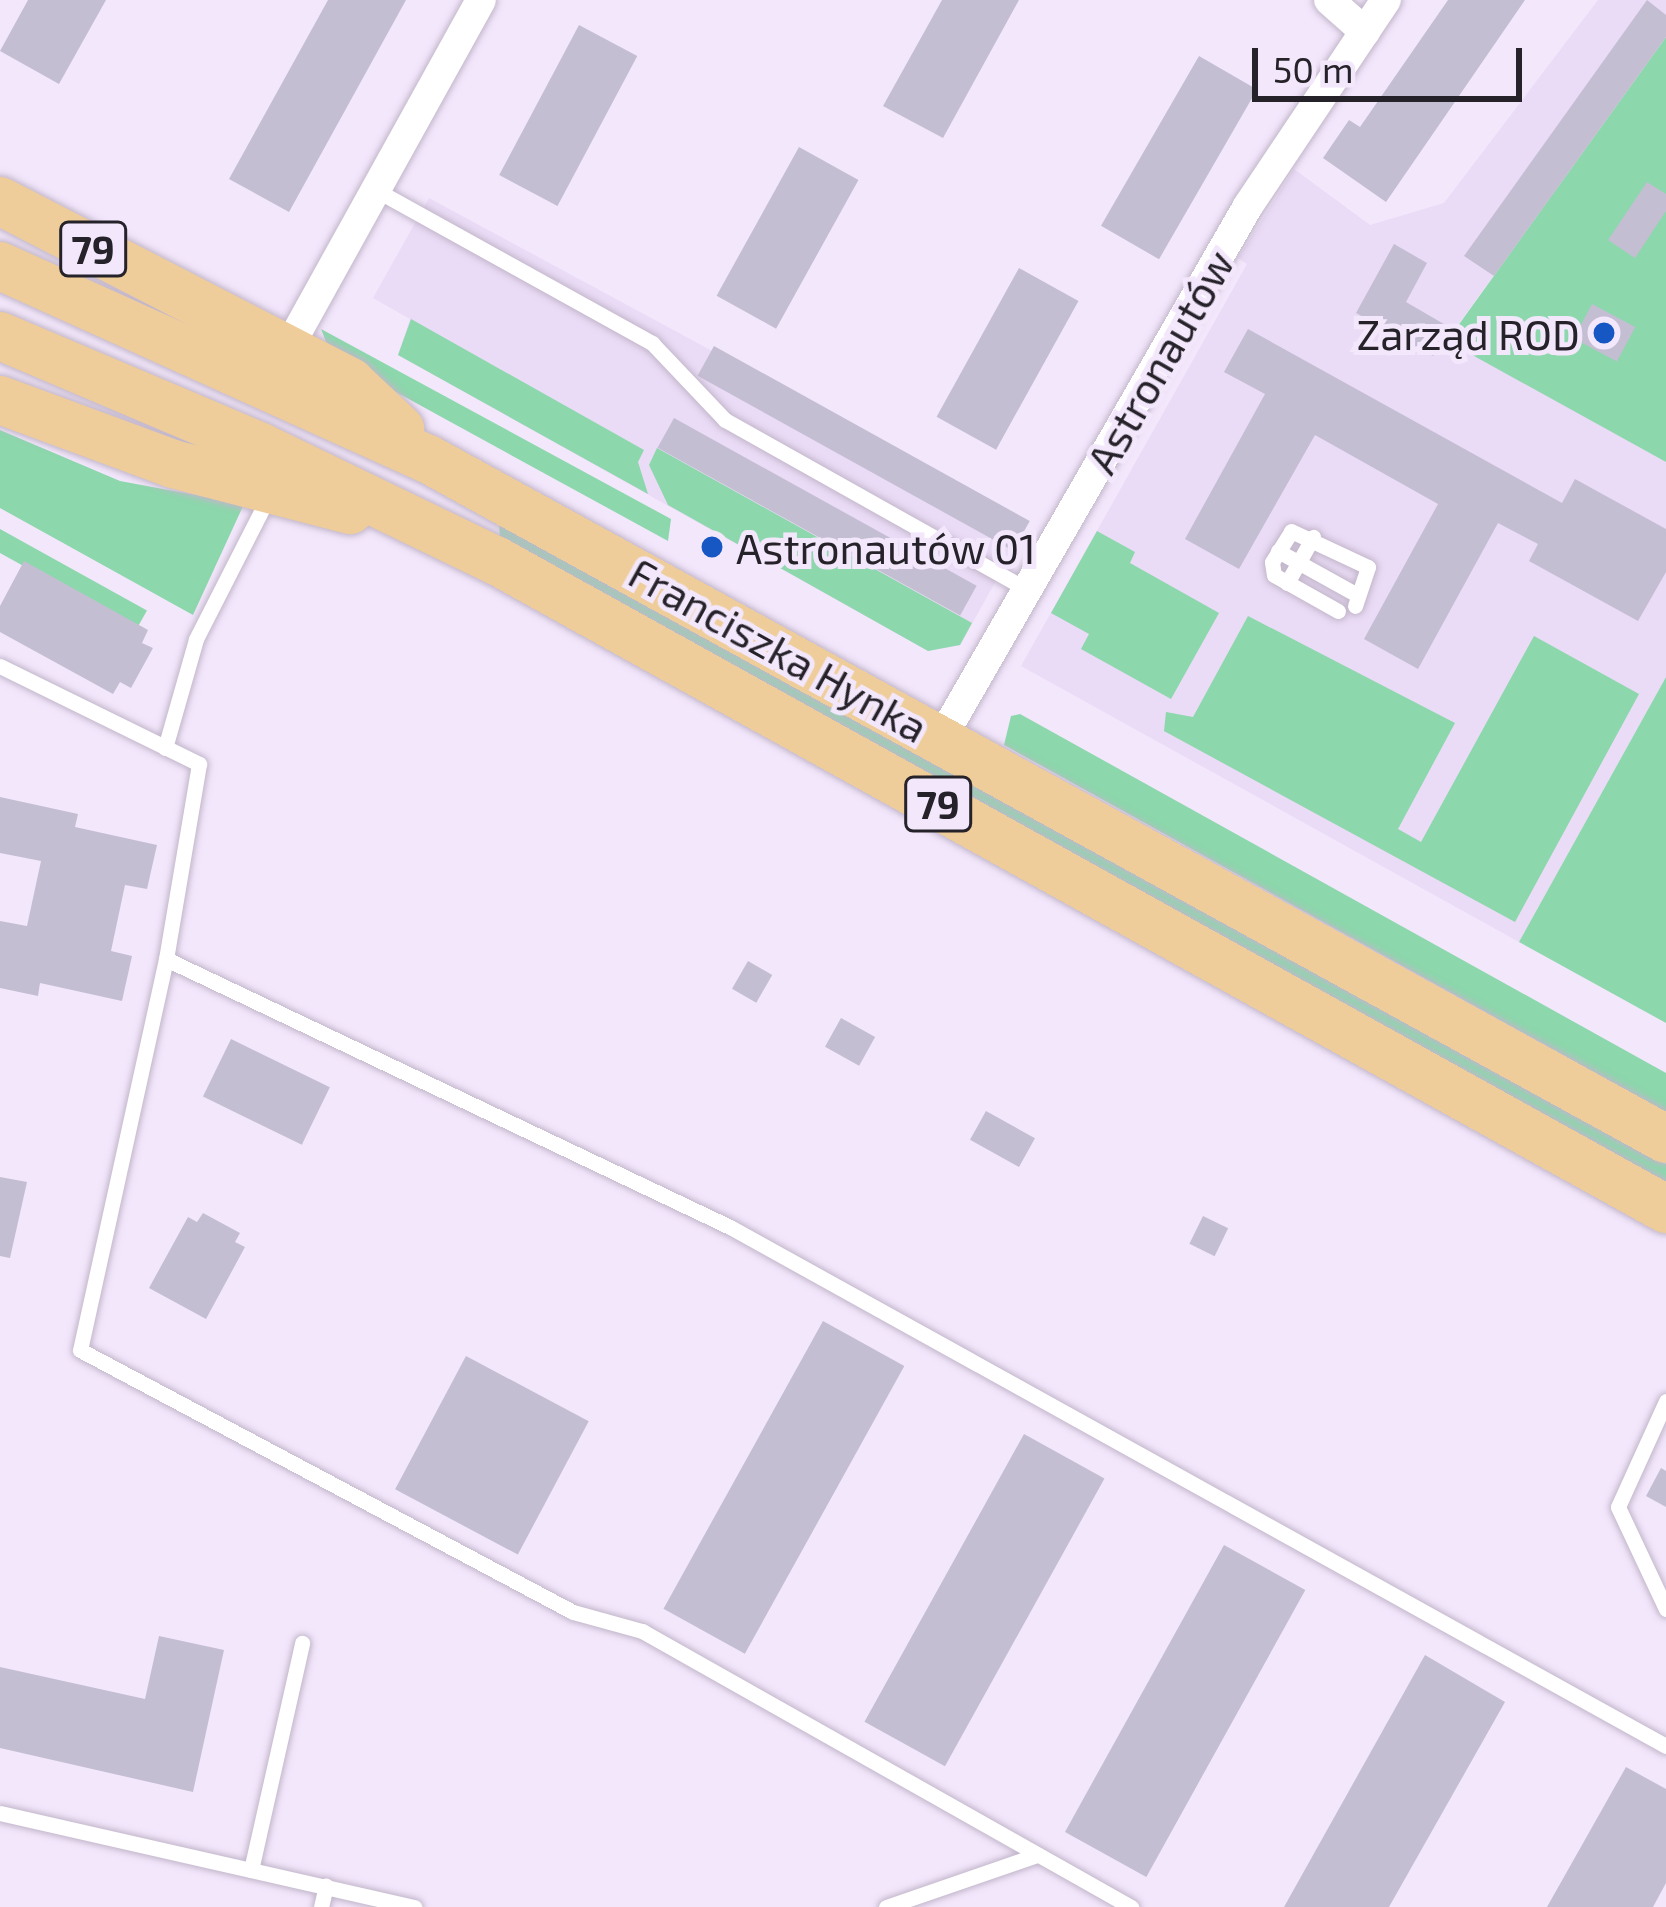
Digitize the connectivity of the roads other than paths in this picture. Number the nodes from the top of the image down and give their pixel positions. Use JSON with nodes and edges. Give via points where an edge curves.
{"nodes":[{"id":1,"x":481,"y":0,"type":"edge"},
{"id":2,"x":1328,"y":0,"type":"edge"},
{"id":3,"x":1386,"y":0,"type":"edge"},
{"id":4,"x":1365,"y":32,"type":"junction"},
{"id":5,"x":376,"y":190,"type":"junction"},
{"id":6,"x":0,"y":201,"type":"edge"},
{"id":7,"x":0,"y":266,"type":"edge"},
{"id":8,"x":0,"y":336,"type":"edge"},
{"id":9,"x":287,"y":350,"type":"junction"},
{"id":10,"x":0,"y":400,"type":"edge"},
{"id":11,"x":428,"y":459,"type":"junction"},
{"id":12,"x":272,"y":491,"type":"junction"},
{"id":13,"x":442,"y":532,"type":"junction"},
{"id":14,"x":1313,"y":537,"type":"junction"},
{"id":15,"x":1278,"y":551,"type":"junction"},
{"id":16,"x":1299,"y":562,"type":"junction"},
{"id":17,"x":1287,"y":583,"type":"junction"},
{"id":18,"x":1023,"y":587,"type":"junction"},
{"id":19,"x":1348,"y":603,"type":"junction"},
{"id":20,"x":0,"y":666,"type":"edge"},
{"id":21,"x":941,"y":739,"type":"junction"},
{"id":22,"x":165,"y":748,"type":"junction"},
{"id":23,"x":166,"y":959,"type":"junction"},
{"id":24,"x":1666,"y":1139,"type":"edge"},
{"id":25,"x":1666,"y":1209,"type":"edge"},
{"id":26,"x":1666,"y":1401,"type":"edge"},
{"id":27,"x":1666,"y":1609,"type":"edge"},
{"id":28,"x":302,"y":1643,"type":"dead end"},
{"id":29,"x":1666,"y":1746,"type":"edge"},
{"id":30,"x":0,"y":1814,"type":"edge"},
{"id":31,"x":1037,"y":1855,"type":"junction"},
{"id":32,"x":251,"y":1870,"type":"junction"},
{"id":33,"x":326,"y":1886,"type":"junction"},
{"id":34,"x":321,"y":1907,"type":"edge"},
{"id":35,"x":414,"y":1907,"type":"edge"},
{"id":36,"x":886,"y":1907,"type":"edge"},
{"id":37,"x":1131,"y":1907,"type":"edge"}],
"edges":[{"from":1,"to":5,"type":"street"},
{"from":2,"to":4,"type":"street"},
{"from":3,"to":4,"type":"street","name":"Astronautów"},
{"from":4,"to":18,"type":"street","name":"Astronautów","via":[[1248,206]]},
{"from":5,"to":9,"type":"street"},
{"from":5,"to":18,"type":"lane","via":[[652,343],[725,420]]},
{"from":6,"to":9,"type":"main road","number":"79"},
{"from":7,"to":11,"type":"main road","name":"Franciszka Hynka"},
{"from":8,"to":13,"type":"main road","name":"Franciszka Hynka"},
{"from":9,"to":11,"type":"main road","number":"79","via":[[350,382]]},
{"from":10,"to":12,"type":"main road","number":"79"},
{"from":11,"to":21,"type":"main road","name":"Franciszka Hynka","number":"79"},
{"from":12,"to":13,"type":"main road","number":"79"},
{"from":12,"to":22,"type":"lane","via":[[196,639]]},
{"from":13,"to":25,"type":"main road","name":"Franciszka Hynka","number":"79"},
{"from":14,"to":15,"type":"lane","via":[[1291,531]]},
{"from":14,"to":16,"type":"lane"},
{"from":14,"to":19,"type":"lane","via":[[1368,567]]},
{"from":15,"to":16,"type":"lane"},
{"from":15,"to":17,"type":"lane","via":[[1272,571]]},
{"from":16,"to":17,"type":"lane"},
{"from":16,"to":19,"type":"lane"},
{"from":17,"to":19,"type":"lane"},
{"from":18,"to":21,"type":"street","name":"Astronautów"},
{"from":20,"to":22,"type":"lane"},
{"from":21,"to":24,"type":"main road","name":"Franciszka Hynka","number":"79"},
{"from":22,"to":23,"type":"lane","via":[[199,764]]},
{"from":23,"to":29,"type":"lane","via":[[730,1227]]},
{"from":23,"to":31,"type":"lane","via":[[80,1349],[573,1612],[642,1630]]},
{"from":26,"to":27,"type":"lane","via":[[1618,1507]]},
{"from":28,"to":32,"type":"lane"},
{"from":30,"to":32,"type":"lane"},
{"from":31,"to":36,"type":"lane"},
{"from":31,"to":37,"type":"lane"},
{"from":32,"to":33,"type":"lane"},
{"from":33,"to":34,"type":"lane"},
{"from":33,"to":35,"type":"lane"}]}
